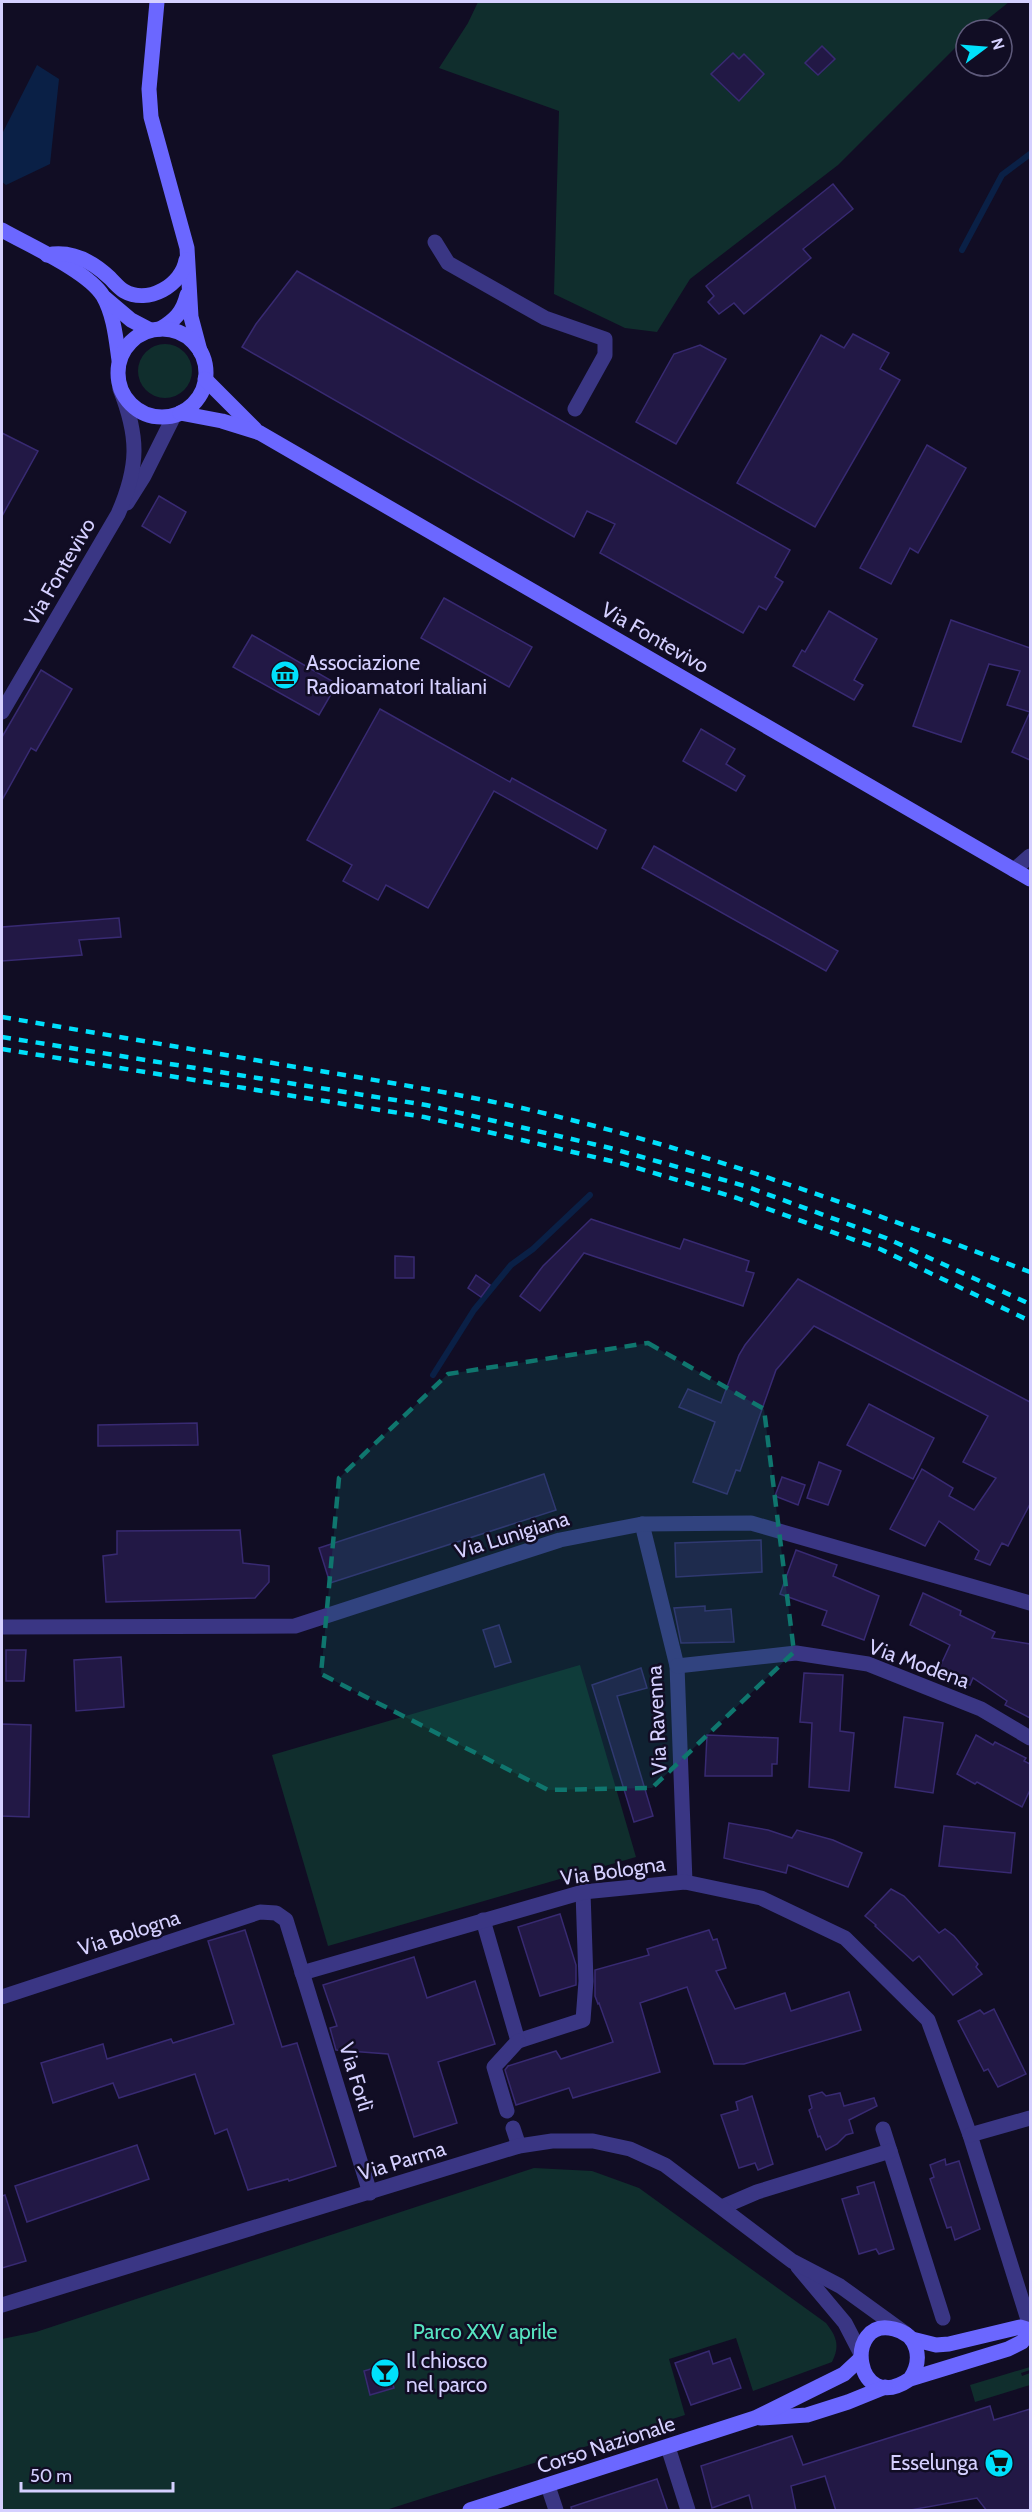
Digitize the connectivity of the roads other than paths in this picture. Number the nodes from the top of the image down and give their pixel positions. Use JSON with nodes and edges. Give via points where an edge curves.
{"nodes":[{"id":1,"x":158,"y":2,"type":"edge"},
{"id":2,"x":2,"y":231,"type":"edge"},
{"id":3,"x":435,"y":242,"type":"dead end"},
{"id":4,"x":188,"y":248,"type":"junction"},
{"id":5,"x":47,"y":255,"type":"junction"},
{"id":6,"x":189,"y":286,"type":"junction"},
{"id":7,"x":103,"y":296,"type":"junction"},
{"id":8,"x":155,"y":330,"type":"junction"},
{"id":9,"x":200,"y":351,"type":"junction"},
{"id":10,"x":119,"y":360,"type":"junction"},
{"id":11,"x":206,"y":379,"type":"junction"},
{"id":12,"x":120,"y":388,"type":"junction"},
{"id":13,"x":574,"y":409,"type":"dead end"},
{"id":14,"x":177,"y":414,"type":"junction"},
{"id":15,"x":260,"y":433,"type":"junction"},
{"id":16,"x":118,"y":514,"type":"junction"},
{"id":17,"x":2,"y":712,"type":"edge"},
{"id":18,"x":1030,"y":856,"type":"edge"},
{"id":19,"x":1014,"y":870,"type":"junction"},
{"id":20,"x":1030,"y":879,"type":"edge"},
{"id":21,"x":642,"y":1524,"type":"junction"},
{"id":22,"x":1030,"y":1603,"type":"edge"},
{"id":23,"x":2,"y":1627,"type":"edge"},
{"id":24,"x":677,"y":1666,"type":"junction"},
{"id":25,"x":1030,"y":1738,"type":"edge"},
{"id":26,"x":685,"y":1882,"type":"junction"},
{"id":27,"x":583,"y":1892,"type":"junction"},
{"id":28,"x":483,"y":1920,"type":"junction"},
{"id":29,"x":302,"y":1973,"type":"junction"},
{"id":30,"x":2,"y":1997,"type":"edge"},
{"id":31,"x":518,"y":2041,"type":"junction"},
{"id":32,"x":507,"y":2111,"type":"dead end"},
{"id":33,"x":1030,"y":2118,"type":"edge"},
{"id":34,"x":513,"y":2128,"type":"dead end"},
{"id":35,"x":883,"y":2128,"type":"dead end"},
{"id":36,"x":970,"y":2134,"type":"junction"},
{"id":37,"x":519,"y":2146,"type":"junction"},
{"id":38,"x":890,"y":2151,"type":"junction"},
{"id":39,"x":370,"y":2193,"type":"junction"},
{"id":40,"x":722,"y":2207,"type":"junction"},
{"id":41,"x":792,"y":2261,"type":"junction"},
{"id":42,"x":2,"y":2305,"type":"edge"},
{"id":43,"x":943,"y":2318,"type":"dead end"},
{"id":44,"x":1030,"y":2330,"type":"edge"},
{"id":45,"x":908,"y":2336,"type":"junction"},
{"id":46,"x":860,"y":2356,"type":"junction"},
{"id":47,"x":910,"y":2379,"type":"junction"},
{"id":48,"x":885,"y":2387,"type":"junction"},
{"id":49,"x":755,"y":2418,"type":"junction"},
{"id":50,"x":668,"y":2447,"type":"junction"},
{"id":51,"x":548,"y":2486,"type":"junction"},
{"id":52,"x":470,"y":2511,"type":"edge"},
{"id":53,"x":555,"y":2511,"type":"edge"},
{"id":54,"x":688,"y":2511,"type":"edge"}],
"edges":[{"from":1,"to":4,"type":"street","via":[[149,89],[151,117]]},
{"from":2,"to":5,"type":"street"},
{"from":3,"to":13,"type":"street","via":[[448,263],[545,318],[605,339],[605,355]]},
{"from":4,"to":5,"type":"street","via":[[185,268],[170,286],[139,295],[123,291],[79,257],[69,253]]},
{"from":4,"to":6,"type":"street"},
{"from":5,"to":7,"type":"street","via":[[86,278]]},
{"from":6,"to":8,"type":"street","via":[[184,308],[171,322]]},
{"from":6,"to":9,"type":"street","via":[[193,330]]},
{"from":7,"to":8,"type":"street","via":[[131,321]]},
{"from":7,"to":10,"type":"street"},
{"from":8,"to":9,"type":"street","via":[[179,332]]},
{"from":8,"to":10,"type":"street","via":[[137,337]]},
{"from":9,"to":11,"type":"street"},
{"from":10,"to":12,"type":"street"},
{"from":11,"to":14,"type":"street","via":[[192,405]]},
{"from":11,"to":15,"type":"street","name":"Via Fontevivo"},
{"from":12,"to":14,"type":"street","via":[[139,411],[152,416]]},
{"from":12,"to":16,"type":"street","name":"Via Fontevivo","via":[[132,418],[134,449]]},
{"from":14,"to":15,"type":"street","name":"Via Fontevivo","via":[[222,421]]},
{"from":14,"to":16,"type":"street","name":"Via Fontevivo","via":[[137,489]]},
{"from":15,"to":19,"type":"street","name":"Via Fontevivo"},
{"from":16,"to":17,"type":"street","name":"Via Fontevivo"},
{"from":18,"to":19,"type":"street"},
{"from":19,"to":20,"type":"street","name":"Via Fontevivo"},
{"from":21,"to":22,"type":"street","name":"Via Lunigiana","via":[[751,1523]]},
{"from":21,"to":23,"type":"street","name":"Via Lunigiana","via":[[560,1540],[295,1626]]},
{"from":21,"to":24,"type":"street","name":"Via Ravenna"},
{"from":24,"to":25,"type":"street","name":"Via Modena","via":[[796,1653],[868,1664],[981,1709]]},
{"from":24,"to":26,"type":"street","name":"Via Ravenna"},
{"from":26,"to":27,"type":"street","name":"Via Bologna"},
{"from":26,"to":36,"type":"street","name":"Via Bologna","via":[[760,1898],[845,1938],[928,2020]]},
{"from":27,"to":28,"type":"street","name":"Via Bologna"},
{"from":27,"to":31,"type":"street","via":[[583,2020]]},
{"from":28,"to":29,"type":"street","name":"Via Bologna"},
{"from":28,"to":31,"type":"street"},
{"from":29,"to":30,"type":"street","name":"Via Bologna","via":[[285,1920],[276,1913],[260,1912]]},
{"from":29,"to":39,"type":"street","name":"Via Forlì"},
{"from":31,"to":32,"type":"street","via":[[494,2067]]},
{"from":33,"to":36,"type":"street"},
{"from":34,"to":37,"type":"street"},
{"from":35,"to":38,"type":"street"},
{"from":36,"to":44,"type":"street","name":"Via Bologna"},
{"from":37,"to":39,"type":"street","name":"Via Parma"},
{"from":37,"to":40,"type":"street","name":"Via Parma","via":[[592,2141],[630,2149],[665,2165]]},
{"from":38,"to":40,"type":"street","via":[[757,2192]]},
{"from":38,"to":43,"type":"street"},
{"from":39,"to":42,"type":"street","name":"Via Parma"},
{"from":40,"to":41,"type":"street","name":"Via Parma"},
{"from":41,"to":45,"type":"street","name":"Via Parma","via":[[840,2286]]},
{"from":41,"to":46,"type":"street","name":"Via Parma","via":[[845,2323]]},
{"from":44,"to":45,"type":"street","name":"Corso Nazionale","via":[[1020,2327],[936,2345]]},
{"from":44,"to":47,"type":"street","name":"Corso Nazionale","via":[[1022,2342],[1008,2349]]},
{"from":45,"to":46,"type":"street","name":"Corso Nazionale","via":[[891,2328],[881,2329],[864,2342]]},
{"from":45,"to":47,"type":"street","via":[[919,2360]]},
{"from":46,"to":48,"type":"street","via":[[870,2381]]},
{"from":46,"to":49,"type":"street","name":"Corso Nazionale","via":[[844,2374]]},
{"from":47,"to":48,"type":"street","name":"Corso Nazionale","via":[[895,2387]]},
{"from":48,"to":49,"type":"street","name":"Corso Nazionale","via":[[807,2415]]},
{"from":49,"to":50,"type":"street","name":"Corso Nazionale"},
{"from":50,"to":51,"type":"street","name":"Corso Nazionale"},
{"from":50,"to":54,"type":"street"},
{"from":51,"to":52,"type":"street","name":"Corso Nazionale"},
{"from":51,"to":53,"type":"street"}]}
